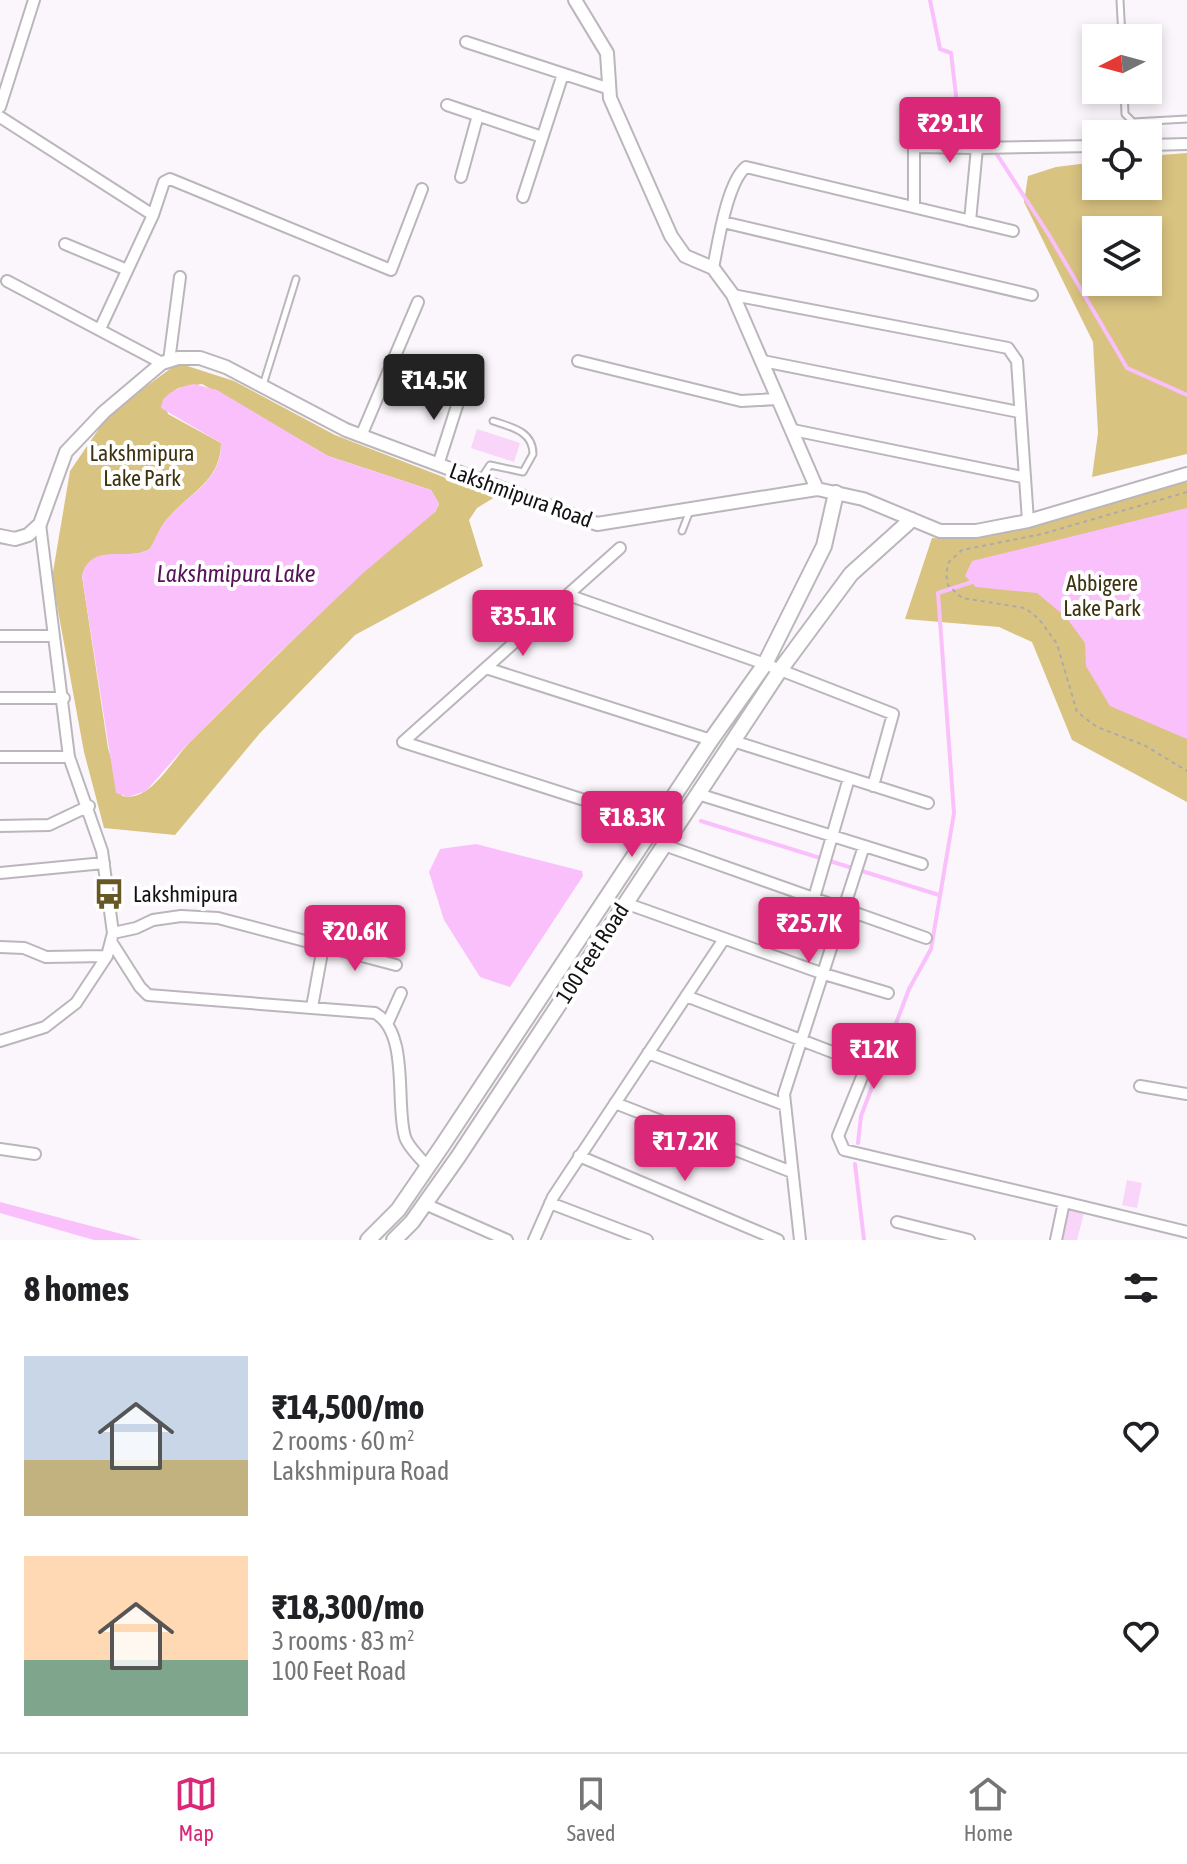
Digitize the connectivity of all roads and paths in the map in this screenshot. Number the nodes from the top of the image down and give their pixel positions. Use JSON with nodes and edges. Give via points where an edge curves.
{"nodes":[{"id":1,"x":34,"y":0,"type":"edge"},
{"id":2,"x":575,"y":0,"type":"edge"},
{"id":3,"x":1120,"y":0,"type":"edge"},
{"id":4,"x":1121,"y":24,"type":"edge"},
{"id":5,"x":466,"y":42,"type":"dead end"},
{"id":6,"x":563,"y":74,"type":"junction"},
{"id":7,"x":610,"y":89,"type":"junction"},
{"id":8,"x":1125,"y":104,"type":"edge"},
{"id":9,"x":447,"y":105,"type":"dead end"},
{"id":10,"x":0,"y":107,"type":"edge"},
{"id":11,"x":478,"y":115,"type":"junction"},
{"id":12,"x":0,"y":117,"type":"edge"},
{"id":13,"x":1187,"y":119,"type":"edge"},
{"id":14,"x":542,"y":137,"type":"junction"},
{"id":15,"x":1187,"y":144,"type":"edge"},
{"id":16,"x":1162,"y":145,"type":"edge"},
{"id":17,"x":1082,"y":146,"type":"edge"},
{"id":18,"x":977,"y":148,"type":"junction"},
{"id":19,"x":461,"y":177,"type":"dead end"},
{"id":20,"x":422,"y":189,"type":"dead end"},
{"id":21,"x":523,"y":197,"type":"dead end"},
{"id":22,"x":914,"y":207,"type":"junction"},
{"id":23,"x":153,"y":215,"type":"junction"},
{"id":24,"x":970,"y":221,"type":"junction"},
{"id":25,"x":723,"y":222,"type":"junction"},
{"id":26,"x":1013,"y":231,"type":"dead end"},
{"id":27,"x":65,"y":244,"type":"dead end"},
{"id":28,"x":713,"y":268,"type":"junction"},
{"id":29,"x":125,"y":269,"type":"junction"},
{"id":30,"x":180,"y":277,"type":"dead end"},
{"id":31,"x":296,"y":279,"type":"dead end"},
{"id":32,"x":7,"y":281,"type":"dead end"},
{"id":33,"x":733,"y":295,"type":"junction"},
{"id":34,"x":1032,"y":295,"type":"dead end"},
{"id":35,"x":418,"y":302,"type":"dead end"},
{"id":36,"x":100,"y":329,"type":"junction"},
{"id":37,"x":578,"y":361,"type":"dead end"},
{"id":38,"x":763,"y":361,"type":"junction"},
{"id":39,"x":166,"y":362,"type":"junction"},
{"id":40,"x":262,"y":386,"type":"junction"},
{"id":41,"x":462,"y":390,"type":"dead end"},
{"id":42,"x":778,"y":399,"type":"junction"},
{"id":43,"x":1019,"y":412,"type":"junction"},
{"id":44,"x":493,"y":421,"type":"dead end"},
{"id":45,"x":793,"y":430,"type":"junction"},
{"id":46,"x":361,"y":436,"type":"junction"},
{"id":47,"x":438,"y":465,"type":"junction"},
{"id":48,"x":1187,"y":474,"type":"edge"},
{"id":49,"x":1022,"y":477,"type":"junction"},
{"id":50,"x":479,"y":481,"type":"junction"},
{"id":51,"x":817,"y":489,"type":"junction"},
{"id":52,"x":1187,"y":492,"type":"edge"},
{"id":53,"x":836,"y":493,"type":"junction"},
{"id":54,"x":692,"y":509,"type":"junction"},
{"id":55,"x":911,"y":520,"type":"junction"},
{"id":56,"x":1028,"y":521,"type":"junction"},
{"id":57,"x":40,"y":524,"type":"junction"},
{"id":58,"x":682,"y":531,"type":"dead end"},
{"id":59,"x":0,"y":536,"type":"edge"},
{"id":60,"x":620,"y":548,"type":"dead end"},
{"id":61,"x":568,"y":595,"type":"junction"},
{"id":62,"x":0,"y":636,"type":"edge"},
{"id":63,"x":54,"y":636,"type":"junction"},
{"id":64,"x":765,"y":664,"type":"junction"},
{"id":65,"x":486,"y":668,"type":"junction"},
{"id":66,"x":780,"y":670,"type":"junction"},
{"id":67,"x":0,"y":698,"type":"edge"},
{"id":68,"x":64,"y":698,"type":"junction"},
{"id":69,"x":711,"y":740,"type":"junction"},
{"id":70,"x":733,"y":741,"type":"junction"},
{"id":71,"x":0,"y":757,"type":"edge"},
{"id":72,"x":69,"y":757,"type":"junction"},
{"id":73,"x":1187,"y":771,"type":"edge"},
{"id":74,"x":849,"y":778,"type":"junction"},
{"id":75,"x":873,"y":786,"type":"junction"},
{"id":76,"x":698,"y":794,"type":"junction"},
{"id":77,"x":928,"y":803,"type":"dead end"},
{"id":78,"x":89,"y":806,"type":"junction"},
{"id":79,"x":656,"y":823,"type":"junction"},
{"id":80,"x":0,"y":826,"type":"edge"},
{"id":81,"x":832,"y":836,"type":"junction"},
{"id":82,"x":664,"y":845,"type":"junction"},
{"id":83,"x":864,"y":846,"type":"junction"},
{"id":84,"x":104,"y":863,"type":"junction"},
{"id":85,"x":922,"y":864,"type":"dead end"},
{"id":86,"x":0,"y":873,"type":"edge"},
{"id":87,"x":814,"y":898,"type":"junction"},
{"id":88,"x":625,"y":903,"type":"junction"},
{"id":89,"x":844,"y":909,"type":"junction"},
{"id":90,"x":112,"y":938,"type":"junction"},
{"id":91,"x":926,"y":938,"type":"dead end"},
{"id":92,"x":724,"y":939,"type":"junction"},
{"id":93,"x":0,"y":947,"type":"edge"},
{"id":94,"x":323,"y":947,"type":"junction"},
{"id":95,"x":107,"y":956,"type":"junction"},
{"id":96,"x":396,"y":965,"type":"dead end"},
{"id":97,"x":824,"y":974,"type":"junction"},
{"id":98,"x":401,"y":993,"type":"dead end"},
{"id":99,"x":888,"y":993,"type":"dead end"},
{"id":100,"x":686,"y":996,"type":"junction"},
{"id":101,"x":312,"y":1007,"type":"junction"},
{"id":102,"x":388,"y":1022,"type":"junction"},
{"id":103,"x":801,"y":1040,"type":"junction"},
{"id":104,"x":0,"y":1041,"type":"edge"},
{"id":105,"x":648,"y":1053,"type":"junction"},
{"id":106,"x":1140,"y":1086,"type":"dead end"},
{"id":107,"x":1187,"y":1094,"type":"edge"},
{"id":108,"x":615,"y":1103,"type":"junction"},
{"id":109,"x":785,"y":1105,"type":"junction"},
{"id":110,"x":0,"y":1149,"type":"edge"},
{"id":111,"x":35,"y":1154,"type":"dead end"},
{"id":112,"x":579,"y":1156,"type":"junction"},
{"id":113,"x":428,"y":1167,"type":"junction"},
{"id":114,"x":792,"y":1172,"type":"junction"},
{"id":115,"x":1064,"y":1202,"type":"junction"},
{"id":116,"x":550,"y":1203,"type":"junction"},
{"id":117,"x":425,"y":1204,"type":"junction"},
{"id":118,"x":897,"y":1222,"type":"dead end"},
{"id":119,"x":1187,"y":1232,"type":"edge"},
{"id":120,"x":368,"y":1240,"type":"edge"},
{"id":121,"x":394,"y":1240,"type":"edge"},
{"id":122,"x":507,"y":1240,"type":"edge"},
{"id":123,"x":534,"y":1240,"type":"edge"},
{"id":124,"x":647,"y":1240,"type":"edge"},
{"id":125,"x":778,"y":1240,"type":"edge"},
{"id":126,"x":800,"y":1240,"type":"edge"},
{"id":127,"x":969,"y":1240,"type":"edge"},
{"id":128,"x":1056,"y":1240,"type":"edge"}],
"edges":[{"from":1,"to":10,"type":"street"},
{"from":2,"to":7,"type":"street","via":[[609,59]]},
{"from":3,"to":4,"type":"lane"},
{"from":5,"to":6,"type":"street"},
{"from":6,"to":7,"type":"street"},
{"from":6,"to":14,"type":"street"},
{"from":7,"to":28,"type":"street","via":[[671,236],[685,256]]},
{"from":8,"to":13,"type":"lane","via":[[1133,122]]},
{"from":9,"to":11,"type":"street"},
{"from":11,"to":14,"type":"street"},
{"from":11,"to":19,"type":"street"},
{"from":12,"to":23,"type":"street"},
{"from":14,"to":21,"type":"street"},
{"from":15,"to":16,"type":"street"},
{"from":17,"to":18,"type":"street"},
{"from":18,"to":22,"type":"street","via":[[914,147]]},
{"from":18,"to":24,"type":"street"},
{"from":20,"to":23,"type":"street","via":[[391,270],[170,179],[164,182]]},
{"from":22,"to":24,"type":"street"},
{"from":22,"to":25,"type":"street","via":[[746,167],[739,173]]},
{"from":23,"to":29,"type":"street"},
{"from":24,"to":26,"type":"street"},
{"from":25,"to":28,"type":"street"},
{"from":25,"to":34,"type":"street"},
{"from":27,"to":29,"type":"street"},
{"from":28,"to":33,"type":"street"},
{"from":29,"to":36,"type":"street"},
{"from":30,"to":39,"type":"street"},
{"from":31,"to":40,"type":"lane"},
{"from":32,"to":36,"type":"street"},
{"from":33,"to":38,"type":"street"},
{"from":33,"to":43,"type":"street","via":[[1008,348],[1017,361]]},
{"from":35,"to":46,"type":"street"},
{"from":36,"to":39,"type":"street"},
{"from":37,"to":42,"type":"street","via":[[741,401]]},
{"from":38,"to":42,"type":"street"},
{"from":38,"to":43,"type":"street"},
{"from":39,"to":40,"type":"street","name":"Lakshmipura Road","via":[[200,358]]},
{"from":39,"to":57,"type":"street","via":[[104,412],[66,452]]},
{"from":40,"to":46,"type":"street","name":"Lakshmipura Road"},
{"from":41,"to":47,"type":"street"},
{"from":42,"to":45,"type":"street"},
{"from":43,"to":49,"type":"street"},
{"from":44,"to":50,"type":"lane","via":[[523,432],[533,454],[523,472],[490,465]]},
{"from":45,"to":49,"type":"street"},
{"from":45,"to":51,"type":"street"},
{"from":46,"to":47,"type":"street","name":"Lakshmipura Road"},
{"from":47,"to":50,"type":"street","name":"Lakshmipura Road"},
{"from":48,"to":56,"type":"street","name":"Lakshmipura Road"},
{"from":49,"to":56,"type":"street"},
{"from":50,"to":54,"type":"street","name":"Lakshmipura Road","via":[[597,524]]},
{"from":51,"to":53,"type":"street","name":"Lakshmipura Road"},
{"from":51,"to":54,"type":"street","name":"Lakshmipura Road"},
{"from":52,"to":73,"type":"path","via":[[1042,534],[962,550],[946,573],[948,585],[962,598],[1025,608],[1039,619],[1057,644],[1077,712]]},
{"from":53,"to":55,"type":"street","name":"Lakshmipura Road"},
{"from":53,"to":64,"type":"main road","name":"100 Feet Road","via":[[824,546]]},
{"from":54,"to":58,"type":"lane"},
{"from":55,"to":56,"type":"street","name":"Lakshmipura Road","via":[[958,532]]},
{"from":55,"to":66,"type":"main road","name":"100 Feet Road","via":[[851,574]]},
{"from":57,"to":59,"type":"street","via":[[15,539]]},
{"from":57,"to":63,"type":"street"},
{"from":60,"to":61,"type":"street"},
{"from":61,"to":64,"type":"street"},
{"from":61,"to":65,"type":"street"},
{"from":62,"to":63,"type":"street"},
{"from":63,"to":68,"type":"street"},
{"from":64,"to":66,"type":"street"},
{"from":64,"to":69,"type":"main road","name":"100 Feet Road"},
{"from":65,"to":69,"type":"street"},
{"from":65,"to":79,"type":"street","via":[[403,742]]},
{"from":66,"to":70,"type":"main road","name":"100 Feet Road"},
{"from":66,"to":75,"type":"street","via":[[893,714]]},
{"from":67,"to":68,"type":"street"},
{"from":68,"to":72,"type":"street"},
{"from":69,"to":79,"type":"main road","name":"100 Feet Road"},
{"from":70,"to":74,"type":"street"},
{"from":70,"to":76,"type":"main road","name":"100 Feet Road"},
{"from":71,"to":72,"type":"street"},
{"from":72,"to":78,"type":"street"},
{"from":74,"to":75,"type":"street"},
{"from":74,"to":81,"type":"street"},
{"from":75,"to":77,"type":"street"},
{"from":76,"to":81,"type":"street"},
{"from":76,"to":82,"type":"main road","name":"100 Feet Road"},
{"from":78,"to":80,"type":"street","via":[[49,825]]},
{"from":78,"to":84,"type":"street"},
{"from":79,"to":113,"type":"main road","name":"100 Feet Road"},
{"from":81,"to":83,"type":"street"},
{"from":81,"to":87,"type":"street"},
{"from":82,"to":87,"type":"street"},
{"from":82,"to":88,"type":"main road","name":"100 Feet Road"},
{"from":83,"to":85,"type":"street"},
{"from":83,"to":89,"type":"street"},
{"from":84,"to":86,"type":"street"},
{"from":84,"to":90,"type":"street"},
{"from":87,"to":89,"type":"street"},
{"from":88,"to":92,"type":"street"},
{"from":88,"to":117,"type":"main road","name":"100 Feet Road"},
{"from":89,"to":91,"type":"street"},
{"from":89,"to":97,"type":"street"},
{"from":90,"to":94,"type":"street","via":[[181,916],[218,918]]},
{"from":90,"to":95,"type":"street"},
{"from":90,"to":101,"type":"street","via":[[148,995]]},
{"from":92,"to":97,"type":"street"},
{"from":92,"to":100,"type":"street"},
{"from":93,"to":95,"type":"street","via":[[46,957]]},
{"from":94,"to":96,"type":"street"},
{"from":94,"to":101,"type":"street"},
{"from":95,"to":104,"type":"street","via":[[76,1003],[45,1027]]},
{"from":97,"to":99,"type":"street"},
{"from":97,"to":103,"type":"street"},
{"from":98,"to":102,"type":"street"},
{"from":100,"to":103,"type":"street"},
{"from":100,"to":105,"type":"street"},
{"from":101,"to":102,"type":"street","via":[[375,1013]]},
{"from":102,"to":113,"type":"street","via":[[405,1139]]},
{"from":103,"to":109,"type":"street"},
{"from":103,"to":115,"type":"street","via":[[863,1066],[838,1136],[844,1150]]},
{"from":105,"to":108,"type":"street"},
{"from":105,"to":109,"type":"street"},
{"from":106,"to":107,"type":"street"},
{"from":108,"to":112,"type":"street"},
{"from":108,"to":114,"type":"street"},
{"from":109,"to":114,"type":"street"},
{"from":110,"to":111,"type":"street"},
{"from":112,"to":116,"type":"street"},
{"from":112,"to":125,"type":"street"},
{"from":113,"to":120,"type":"main road","name":"100 Feet Road","via":[[398,1210]]},
{"from":114,"to":126,"type":"street"},
{"from":115,"to":119,"type":"street"},
{"from":115,"to":128,"type":"street"},
{"from":116,"to":123,"type":"street"},
{"from":116,"to":124,"type":"street"},
{"from":117,"to":121,"type":"main road","name":"100 Feet Road"},
{"from":117,"to":122,"type":"street"},
{"from":118,"to":127,"type":"street"}]}
